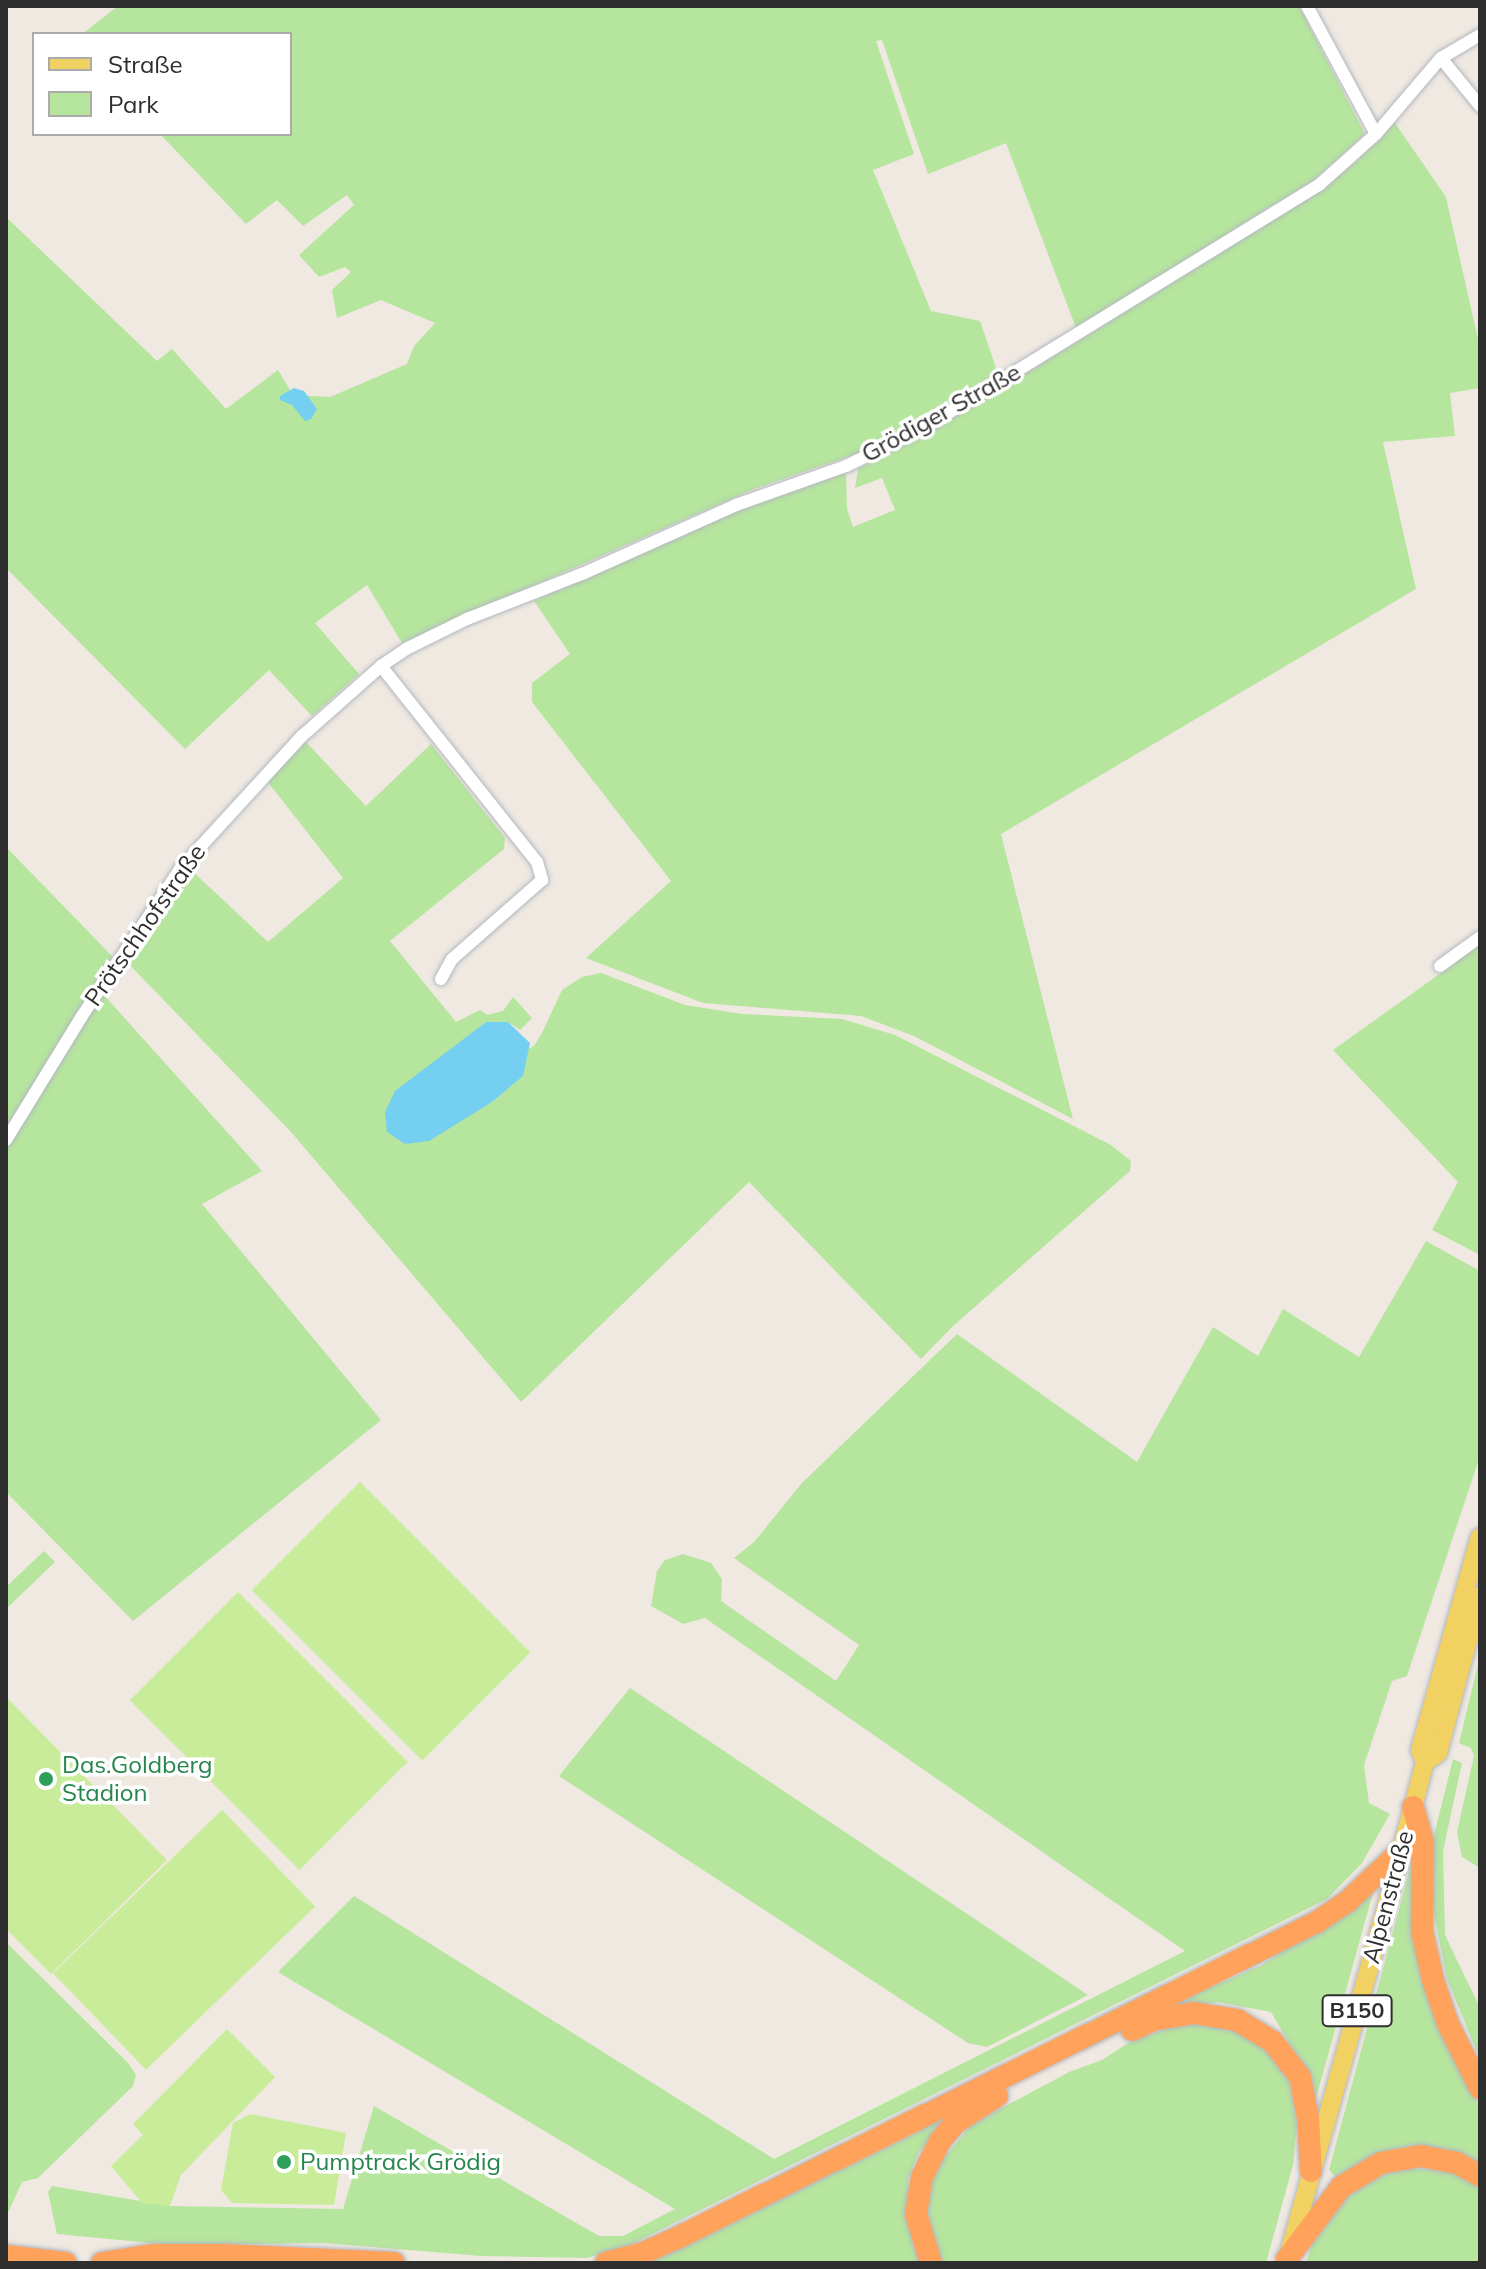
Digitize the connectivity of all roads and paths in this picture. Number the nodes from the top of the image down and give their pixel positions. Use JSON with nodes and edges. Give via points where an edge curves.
{"nodes":[{"id":1,"x":1307,"y":6,"type":"edge"},
{"id":2,"x":1480,"y":35,"type":"edge"},
{"id":3,"x":1441,"y":58,"type":"junction"},
{"id":4,"x":1480,"y":106,"type":"edge"},
{"id":5,"x":1376,"y":134,"type":"junction"},
{"id":6,"x":467,"y":619,"type":"joint"},
{"id":7,"x":381,"y":666,"type":"junction"},
{"id":8,"x":1480,"y":937,"type":"edge"},
{"id":9,"x":1440,"y":966,"type":"dead end"},
{"id":10,"x":441,"y":979,"type":"dead end"},
{"id":11,"x":6,"y":1140,"type":"edge"},
{"id":12,"x":1480,"y":1537,"type":"edge"},
{"id":13,"x":1480,"y":1595,"type":"edge"},
{"id":14,"x":1425,"y":1762,"type":"junction"},
{"id":15,"x":1413,"y":1807,"type":"junction"},
{"id":16,"x":1401,"y":1851,"type":"junction"},
{"id":17,"x":1480,"y":2088,"type":"edge"},
{"id":18,"x":1311,"y":2171,"type":"junction"},
{"id":19,"x":1480,"y":2176,"type":"edge"},
{"id":20,"x":6,"y":2256,"type":"edge"},
{"id":21,"x":1287,"y":2261,"type":"edge"},
{"id":22,"x":66,"y":2263,"type":"edge"},
{"id":23,"x":102,"y":2263,"type":"edge"},
{"id":24,"x":394,"y":2263,"type":"edge"},
{"id":25,"x":606,"y":2263,"type":"edge"},
{"id":26,"x":931,"y":2263,"type":"edge"}],
"edges":[{"from":1,"to":5,"type":"street"},
{"from":2,"to":3,"type":"street","name":"Grödiger Straße"},
{"from":3,"to":4,"type":"street"},
{"from":3,"to":5,"type":"street","name":"Grödiger Straße"},
{"from":5,"to":6,"type":"street","name":"Grödiger Straße","via":[[1319,185],[924,428],[846,466],[736,505]]},
{"from":6,"to":7,"type":"street","name":"Prötschhofstraße"},
{"from":7,"to":10,"type":"street","via":[[537,862],[542,880],[452,959]]},
{"from":7,"to":11,"type":"street","name":"Prötschhofstraße","via":[[302,736],[180,869]]},
{"from":8,"to":9,"type":"street"},
{"from":12,"to":14,"type":"main road","name":"Alpenstraße","number":"B150","via":[[1420,1750]]},
{"from":13,"to":14,"type":"main road","name":"Alpenstraße","number":"B150","via":[[1438,1753]]},
{"from":14,"to":15,"type":"main road","name":"Alpenstraße","number":"B150"},
{"from":15,"to":16,"type":"main road","name":"Alpenstraße","number":"B150"},
{"from":15,"to":17,"type":"highway","via":[[1423,1843],[1422,1931],[1433,1980]]},
{"from":16,"to":18,"type":"main road","name":"Alpenstraße","number":"B150"},
{"from":16,"to":25,"type":"highway","via":[[1347,1902],[1317,1922],[677,2238]]},
{"from":18,"to":21,"type":"main road","name":"Alpenstraße","number":"B150"},
{"from":18,"to":26,"type":"highway","via":[[1300,2077],[1273,2042],[1237,2020],[1194,2013],[1153,2020],[975,2108],[955,2123],[929,2160],[917,2195],[919,2233]]},
{"from":19,"to":21,"type":"highway","via":[[1457,2163],[1421,2156],[1381,2163],[1341,2187]]},
{"from":20,"to":22,"type":"highway"},
{"from":23,"to":24,"type":"highway","via":[[153,2255],[226,2255]]}]}
